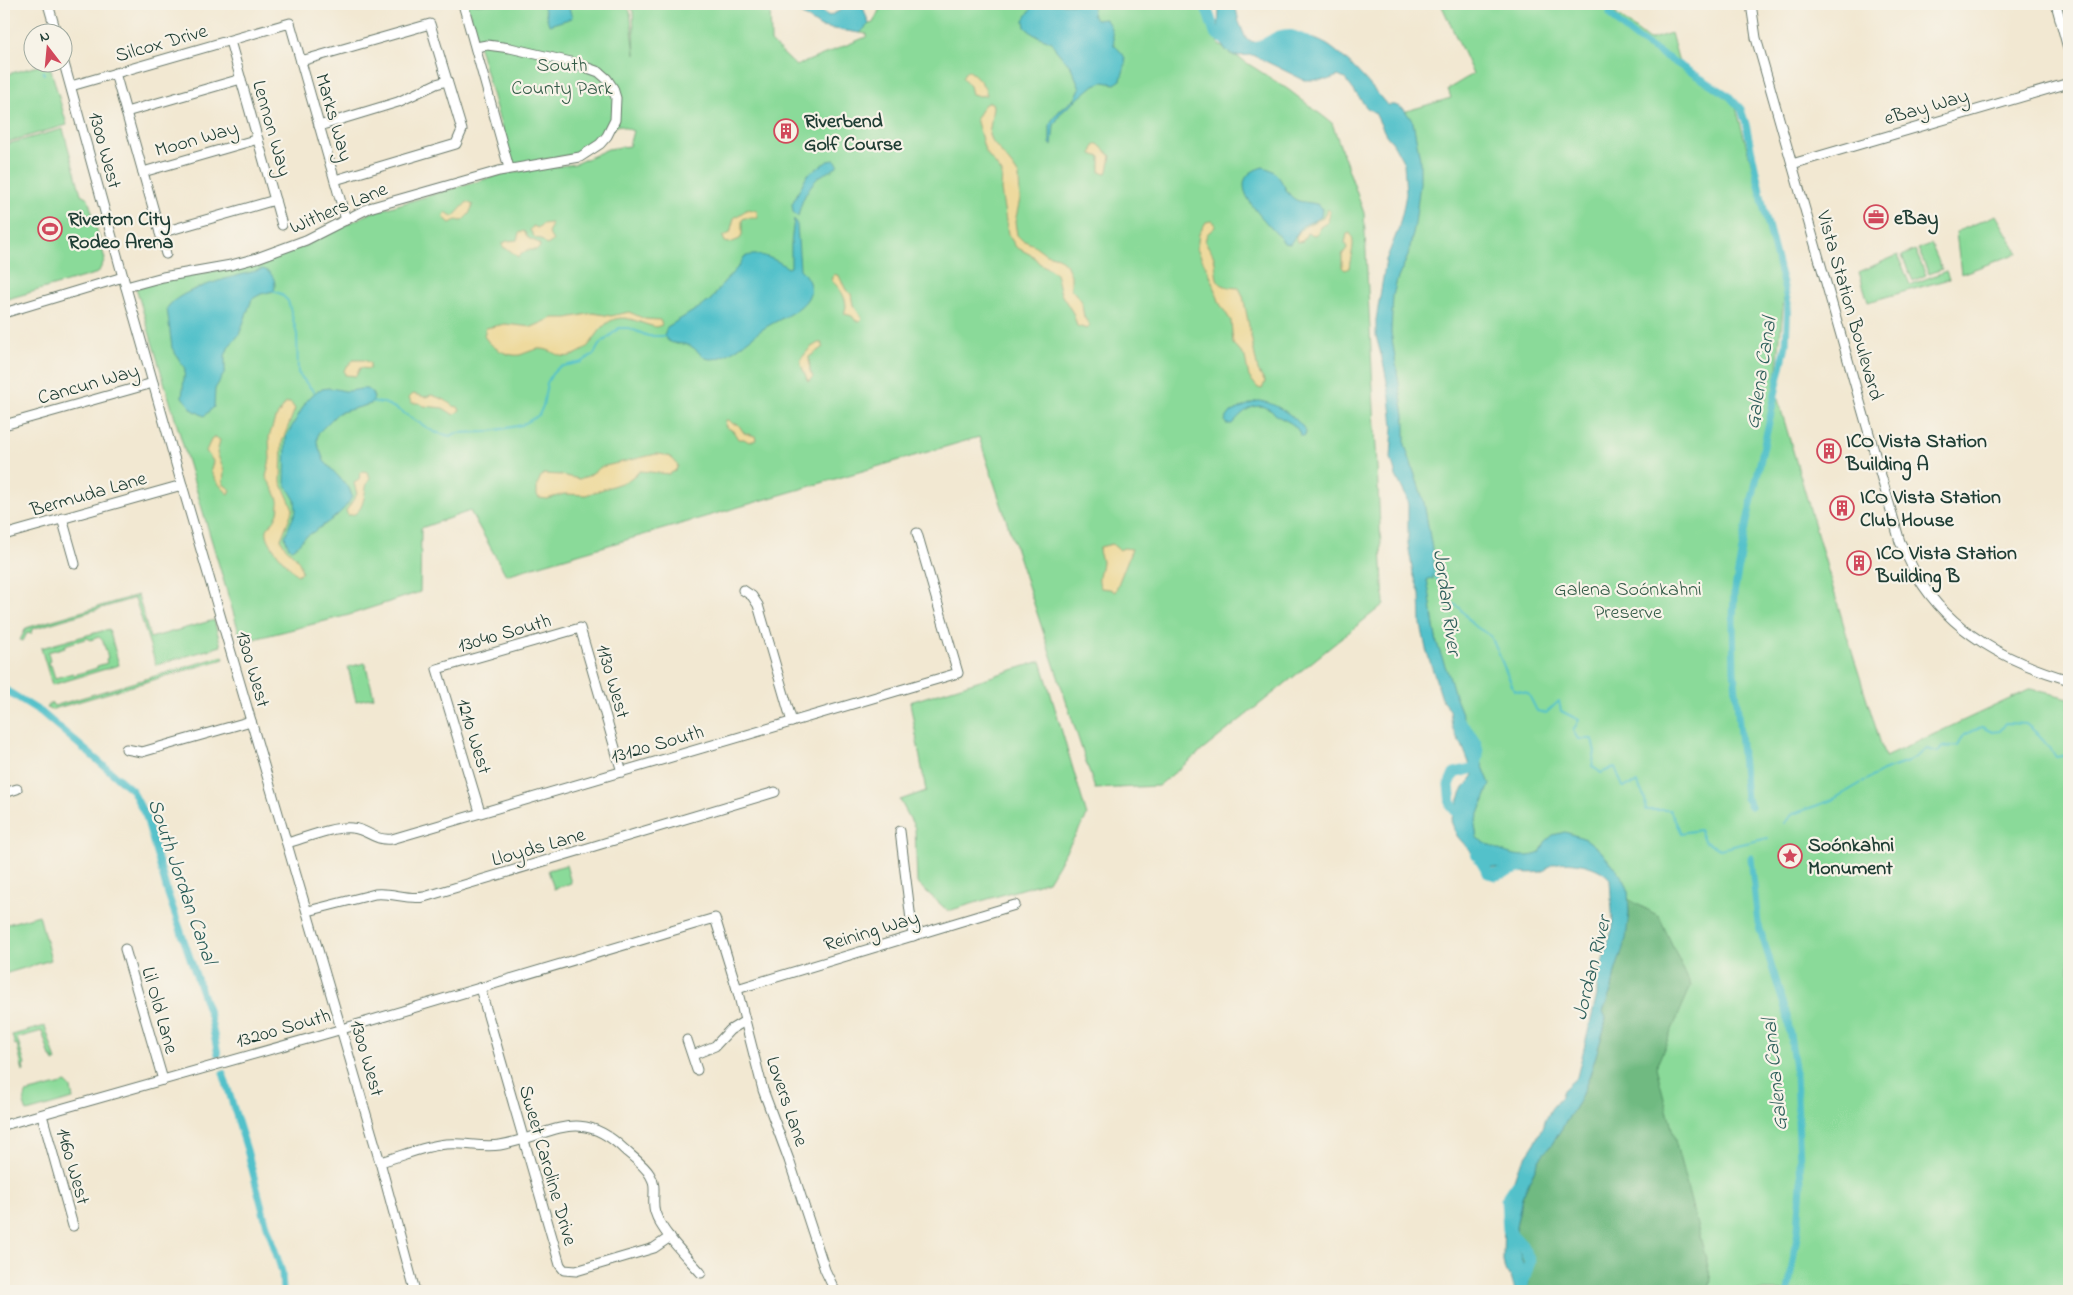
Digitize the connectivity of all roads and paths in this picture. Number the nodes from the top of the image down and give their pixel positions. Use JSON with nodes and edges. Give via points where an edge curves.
{"nodes":[{"id":1,"x":48,"y":4,"type":"edge"},
{"id":2,"x":463,"y":4,"type":"edge"},
{"id":3,"x":1751,"y":4,"type":"edge"},
{"id":4,"x":2056,"y":4,"type":"edge"},
{"id":5,"x":53,"y":22,"type":"edge"},
{"id":6,"x":290,"y":24,"type":"joint"},
{"id":7,"x":230,"y":41,"type":"junction"},
{"id":8,"x":476,"y":47,"type":"junction"},
{"id":9,"x":2069,"y":52,"type":"edge"},
{"id":10,"x":301,"y":61,"type":"junction"},
{"id":11,"x":67,"y":72,"type":"edge"},
{"id":12,"x":115,"y":73,"type":"junction"},
{"id":13,"x":240,"y":79,"type":"junction"},
{"id":14,"x":447,"y":81,"type":"junction"},
{"id":15,"x":2069,"y":82,"type":"edge"},
{"id":16,"x":71,"y":86,"type":"junction"},
{"id":17,"x":126,"y":112,"type":"junction"},
{"id":18,"x":319,"y":126,"type":"junction"},
{"id":19,"x":258,"y":139,"type":"junction"},
{"id":20,"x":1792,"y":164,"type":"junction"},
{"id":21,"x":509,"y":168,"type":"junction"},
{"id":22,"x":143,"y":172,"type":"junction"},
{"id":23,"x":335,"y":180,"type":"junction"},
{"id":24,"x":275,"y":200,"type":"junction"},
{"id":25,"x":346,"y":220,"type":"junction"},
{"id":26,"x":282,"y":225,"type":"dead end"},
{"id":27,"x":160,"y":233,"type":"junction"},
{"id":28,"x":166,"y":254,"type":"dead end"},
{"id":29,"x":123,"y":277,"type":"junction"},
{"id":30,"x":126,"y":287,"type":"junction"},
{"id":31,"x":4,"y":313,"type":"edge"},
{"id":32,"x":154,"y":383,"type":"junction"},
{"id":33,"x":4,"y":425,"type":"edge"},
{"id":34,"x":182,"y":484,"type":"junction"},
{"id":35,"x":62,"y":518,"type":"junction"},
{"id":36,"x":917,"y":533,"type":"dead end"},
{"id":37,"x":4,"y":534,"type":"edge"},
{"id":38,"x":75,"y":564,"type":"dead end"},
{"id":39,"x":743,"y":590,"type":"dead end"},
{"id":40,"x":580,"y":628,"type":"joint"},
{"id":41,"x":437,"y":669,"type":"joint"},
{"id":42,"x":2069,"y":680,"type":"edge"},
{"id":43,"x":251,"y":721,"type":"junction"},
{"id":44,"x":792,"y":722,"type":"junction"},
{"id":45,"x":126,"y":749,"type":"dead end"},
{"id":46,"x":622,"y":772,"type":"junction"},
{"id":47,"x":17,"y":789,"type":"dead end"},
{"id":48,"x":775,"y":792,"type":"dead end"},
{"id":49,"x":4,"y":793,"type":"edge"},
{"id":50,"x":480,"y":812,"type":"junction"},
{"id":51,"x":900,"y":831,"type":"dead end"},
{"id":52,"x":287,"y":843,"type":"junction"},
{"id":53,"x":1015,"y":905,"type":"dead end"},
{"id":54,"x":308,"y":911,"type":"junction"},
{"id":55,"x":715,"y":918,"type":"joint"},
{"id":56,"x":913,"y":936,"type":"junction"},
{"id":57,"x":125,"y":948,"type":"dead end"},
{"id":58,"x":480,"y":988,"type":"junction"},
{"id":59,"x":737,"y":989,"type":"junction"},
{"id":60,"x":745,"y":1021,"type":"junction"},
{"id":61,"x":341,"y":1029,"type":"junction"},
{"id":62,"x":687,"y":1040,"type":"dead end"},
{"id":63,"x":692,"y":1055,"type":"junction"},
{"id":64,"x":697,"y":1070,"type":"dead end"},
{"id":65,"x":163,"y":1080,"type":"junction"},
{"id":66,"x":42,"y":1115,"type":"junction"},
{"id":67,"x":4,"y":1125,"type":"edge"},
{"id":68,"x":523,"y":1138,"type":"junction"},
{"id":69,"x":380,"y":1162,"type":"junction"},
{"id":70,"x":73,"y":1226,"type":"dead end"},
{"id":71,"x":670,"y":1237,"type":"junction"},
{"id":72,"x":701,"y":1273,"type":"dead end"},
{"id":73,"x":415,"y":1291,"type":"edge"},
{"id":74,"x":836,"y":1291,"type":"edge"}],
"edges":[{"from":1,"to":5,"type":"street"},
{"from":2,"to":8,"type":"street"},
{"from":3,"to":20,"type":"street","name":"Vista Station Boulevard","via":[[1756,38]]},
{"from":4,"to":9,"type":"street"},
{"from":6,"to":7,"type":"street","name":"Silcox Drive"},
{"from":6,"to":10,"type":"street","name":"Marks Way"},
{"from":7,"to":12,"type":"street","name":"Silcox Drive"},
{"from":7,"to":13,"type":"street","name":"Lennon Way"},
{"from":8,"to":21,"type":"street"},
{"from":8,"to":21,"type":"street","name":"Withers Lane","via":[[510,48],[571,62],[599,72],[614,88],[617,110],[612,128],[600,144],[580,157]]},
{"from":10,"to":14,"type":"street","via":[[430,24]]},
{"from":10,"to":18,"type":"street","name":"Marks Way"},
{"from":11,"to":16,"type":"street","name":"1300 West"},
{"from":12,"to":16,"type":"street","name":"Silcox Drive"},
{"from":12,"to":17,"type":"street"},
{"from":13,"to":17,"type":"street"},
{"from":13,"to":19,"type":"street","name":"Lennon Way"},
{"from":14,"to":18,"type":"street","via":[[398,102]]},
{"from":14,"to":23,"type":"street","via":[[462,130],[456,144]]},
{"from":15,"to":20,"type":"street","name":"eBay Way"},
{"from":16,"to":29,"type":"street","name":"1300 West"},
{"from":17,"to":22,"type":"street"},
{"from":18,"to":23,"type":"street","name":"Marks Way"},
{"from":19,"to":22,"type":"street","name":"Moon Way"},
{"from":19,"to":24,"type":"street","name":"Lennon Way"},
{"from":20,"to":42,"type":"street","name":"Vista Station Boulevard","via":[[1900,542],[1917,576],[1946,614],[1971,636],[2009,659]]},
{"from":21,"to":25,"type":"street","name":"Withers Lane","via":[[369,208]]},
{"from":22,"to":27,"type":"street"},
{"from":23,"to":25,"type":"street","name":"Marks Way"},
{"from":24,"to":26,"type":"street","name":"Lennon Way"},
{"from":24,"to":27,"type":"street"},
{"from":25,"to":30,"type":"street","name":"Withers Lane","via":[[306,240],[257,258]]},
{"from":27,"to":28,"type":"street"},
{"from":29,"to":30,"type":"street","name":"1300 West"},
{"from":29,"to":31,"type":"street"},
{"from":30,"to":32,"type":"street","name":"1300 West"},
{"from":32,"to":33,"type":"street","name":"Cancun Way"},
{"from":32,"to":34,"type":"street","name":"1300 West"},
{"from":34,"to":35,"type":"street","name":"Bermuda Lane"},
{"from":34,"to":43,"type":"street","name":"1300 West"},
{"from":35,"to":37,"type":"street","name":"Bermuda Lane"},
{"from":35,"to":38,"type":"street"},
{"from":36,"to":44,"type":"street","name":"13120 South","via":[[958,673]]},
{"from":39,"to":44,"type":"street","via":[[758,605]]},
{"from":40,"to":41,"type":"street","name":"13040 South"},
{"from":40,"to":46,"type":"street","name":"1130 West"},
{"from":41,"to":50,"type":"street","name":"1210 West"},
{"from":43,"to":45,"type":"street","via":[[142,752]]},
{"from":43,"to":52,"type":"street","name":"1300 West"},
{"from":44,"to":46,"type":"street","name":"13120 South"},
{"from":46,"to":50,"type":"street","name":"13120 South"},
{"from":47,"to":49,"type":"street"},
{"from":48,"to":54,"type":"street","name":"Lloyds Lane","via":[[424,897],[414,899],[382,893]]},
{"from":50,"to":52,"type":"street","name":"13120 South","via":[[392,839],[378,839],[360,829],[346,828]]},
{"from":51,"to":56,"type":"street"},
{"from":52,"to":54,"type":"street","name":"1300 West"},
{"from":53,"to":56,"type":"street","name":"Reining Way"},
{"from":54,"to":61,"type":"street","name":"1300 West"},
{"from":55,"to":58,"type":"street","name":"13200 South"},
{"from":55,"to":59,"type":"street","name":"Lovers Lane"},
{"from":56,"to":59,"type":"street","name":"Reining Way"},
{"from":57,"to":65,"type":"street","name":"Lil Old Lane"},
{"from":58,"to":61,"type":"street","name":"13200 South"},
{"from":58,"to":68,"type":"street","name":"Sweet Caroline Drive"},
{"from":59,"to":60,"type":"street","name":"Lovers Lane"},
{"from":60,"to":63,"type":"street","via":[[730,1030],[715,1046]]},
{"from":60,"to":74,"type":"street","name":"Lovers Lane","via":[[762,1090],[793,1170],[825,1270]]},
{"from":61,"to":65,"type":"street","name":"13200 South"},
{"from":61,"to":69,"type":"street","name":"1300 West"},
{"from":62,"to":63,"type":"street"},
{"from":63,"to":64,"type":"street"},
{"from":65,"to":66,"type":"street","name":"13200 South"},
{"from":66,"to":67,"type":"street","name":"13200 South"},
{"from":66,"to":70,"type":"street","name":"1460 West"},
{"from":68,"to":69,"type":"street","via":[[489,1146],[447,1144]]},
{"from":68,"to":71,"type":"street","via":[[573,1125],[608,1134],[651,1176],[655,1212]]},
{"from":68,"to":71,"type":"street","name":"Sweet Caroline Drive","via":[[558,1260],[564,1270],[576,1271],[654,1248]]},
{"from":69,"to":73,"type":"street","name":"1300 West"},
{"from":71,"to":72,"type":"street"}]}
